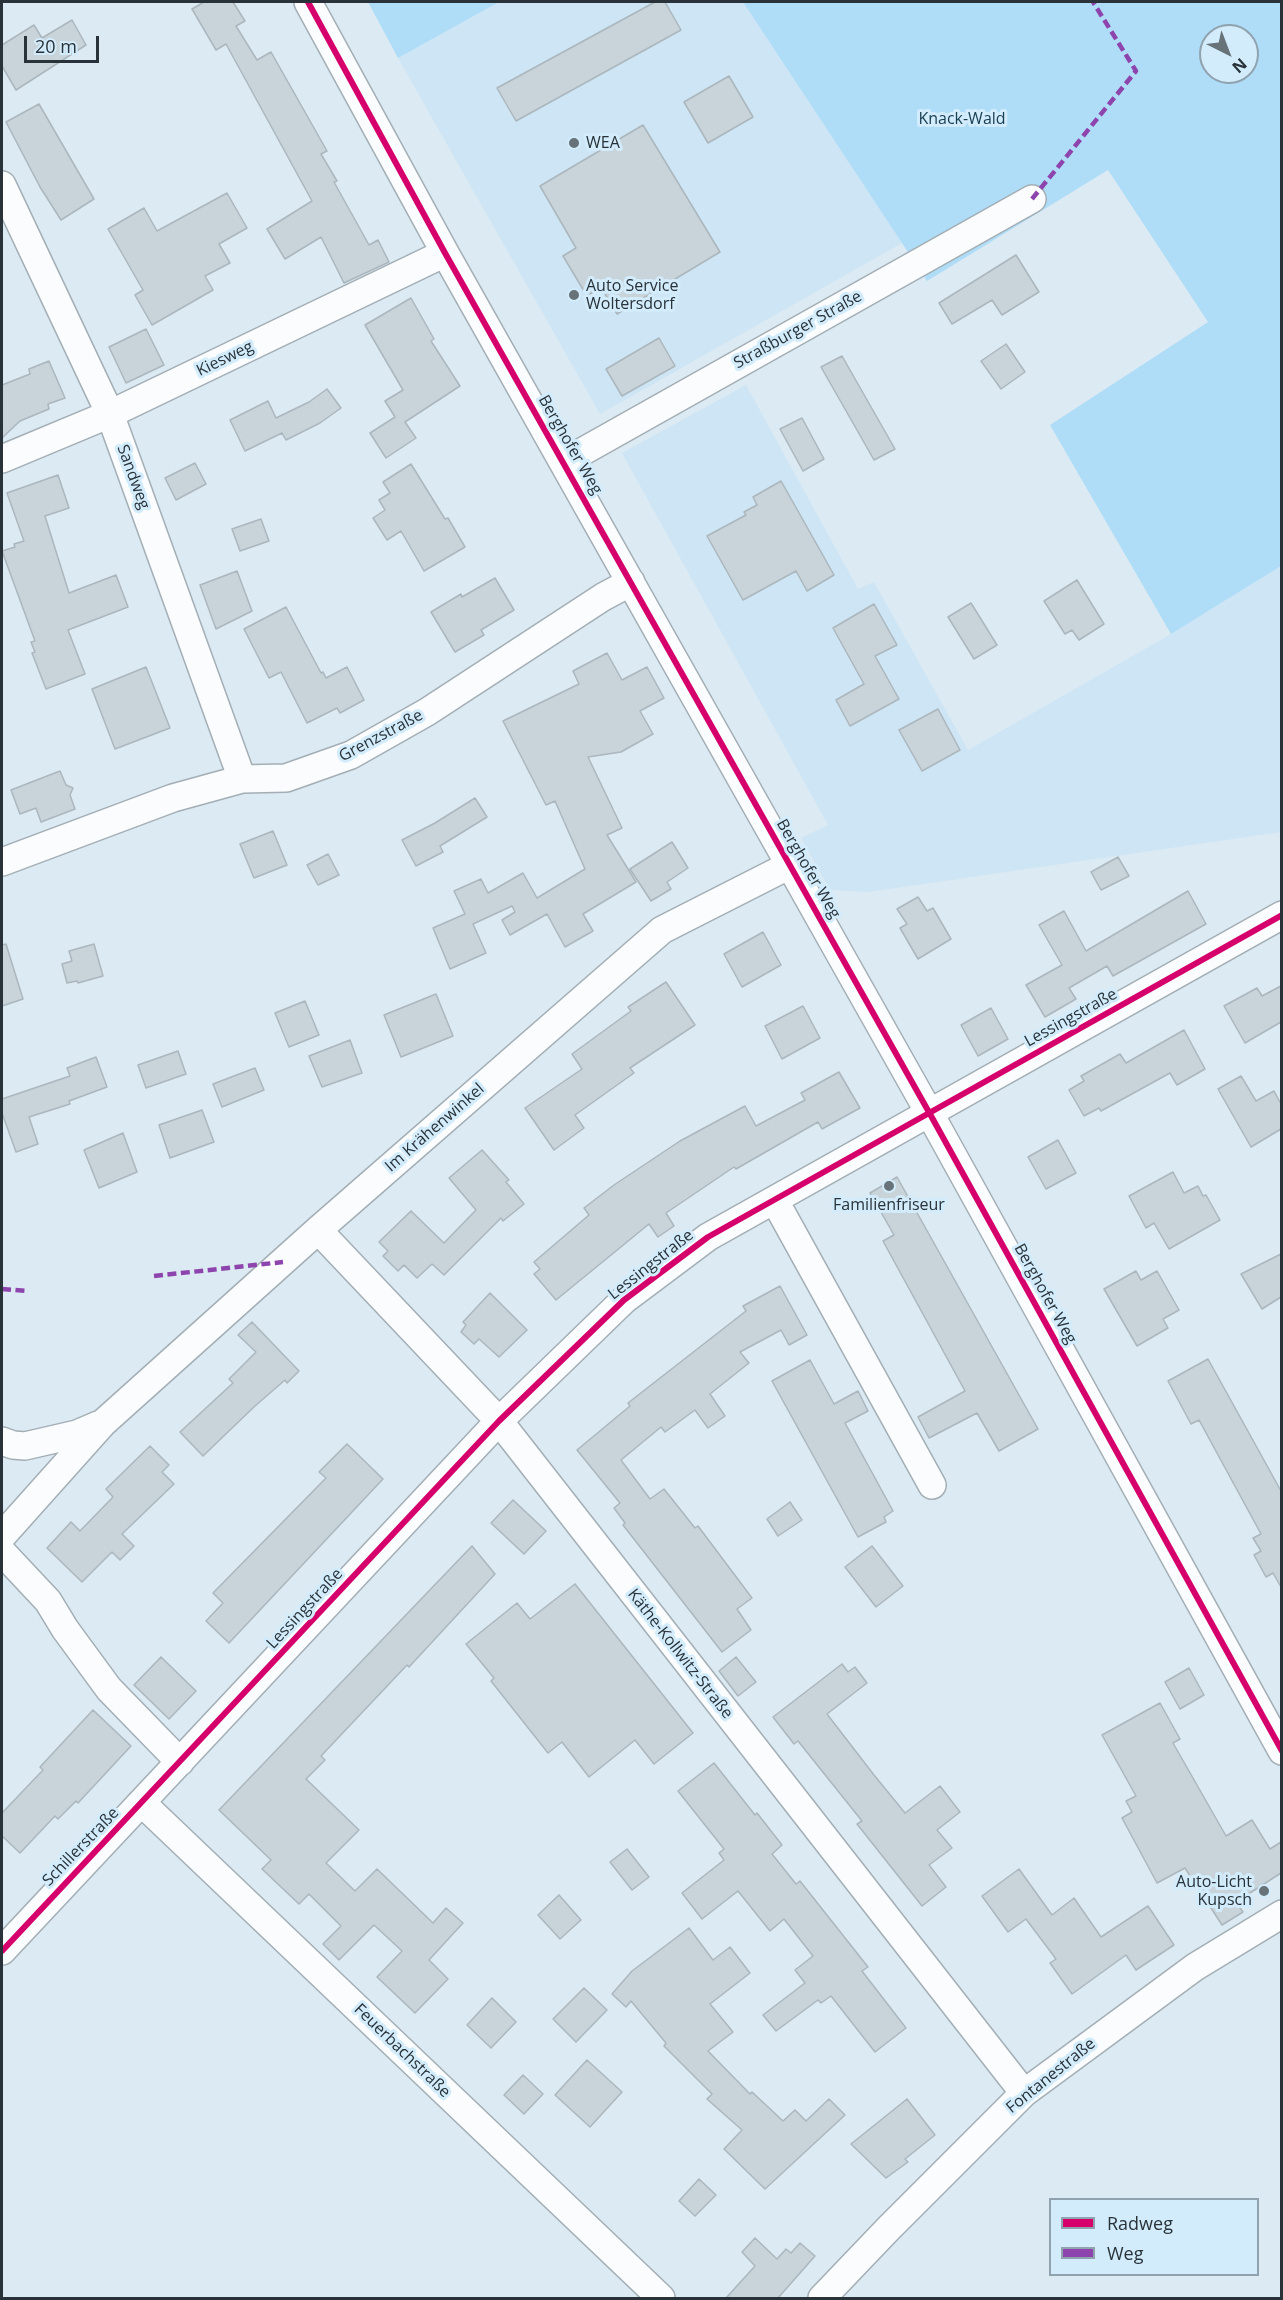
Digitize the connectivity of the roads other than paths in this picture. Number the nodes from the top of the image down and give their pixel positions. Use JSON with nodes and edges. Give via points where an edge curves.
{"nodes":[{"id":1,"x":308,"y":2,"type":"edge"},
{"id":2,"x":2,"y":185,"type":"edge"},
{"id":3,"x":1032,"y":199,"type":"dead end"},
{"id":4,"x":445,"y":253,"type":"junction"},
{"id":5,"x":110,"y":414,"type":"junction"},
{"id":6,"x":2,"y":459,"type":"edge"},
{"id":7,"x":564,"y":462,"type":"junction"},
{"id":8,"x":631,"y":582,"type":"junction"},
{"id":9,"x":243,"y":779,"type":"junction"},
{"id":10,"x":2,"y":862,"type":"edge"},
{"id":11,"x":790,"y":865,"type":"junction"},
{"id":12,"x":1281,"y":915,"type":"edge"},
{"id":13,"x":930,"y":1114,"type":"junction"},
{"id":14,"x":775,"y":1201,"type":"junction"},
{"id":15,"x":318,"y":1230,"type":"junction"},
{"id":16,"x":499,"y":1421,"type":"junction"},
{"id":17,"x":103,"y":1423,"type":"junction"},
{"id":18,"x":2,"y":1441,"type":"edge"},
{"id":19,"x":932,"y":1485,"type":"dead end"},
{"id":20,"x":2,"y":1536,"type":"edge"},
{"id":21,"x":2,"y":1552,"type":"edge"},
{"id":22,"x":1281,"y":1751,"type":"edge"},
{"id":23,"x":180,"y":1762,"type":"junction"},
{"id":24,"x":142,"y":1803,"type":"junction"},
{"id":25,"x":1281,"y":1914,"type":"edge"},
{"id":26,"x":2,"y":1951,"type":"edge"},
{"id":27,"x":1024,"y":2093,"type":"junction"},
{"id":28,"x":662,"y":2298,"type":"edge"},
{"id":29,"x":822,"y":2298,"type":"edge"}],
"edges":[{"from":1,"to":4,"type":"street","name":"Berghofer Weg"},
{"from":2,"to":5,"type":"street","name":"Sandweg"},
{"from":3,"to":7,"type":"street","name":"Straßburger Straße"},
{"from":4,"to":5,"type":"street","name":"Kiesweg"},
{"from":4,"to":7,"type":"street","name":"Berghofer Weg"},
{"from":5,"to":6,"type":"street","name":"Kiesweg"},
{"from":5,"to":9,"type":"street","name":"Sandweg"},
{"from":7,"to":8,"type":"street","name":"Berghofer Weg"},
{"from":8,"to":9,"type":"street","name":"Grenzstraße","via":[[427,712],[351,755],[286,778]]},
{"from":8,"to":11,"type":"street","name":"Berghofer Weg"},
{"from":9,"to":10,"type":"street","name":"Grenzstraße","via":[[173,798]]},
{"from":11,"to":13,"type":"street","name":"Berghofer Weg"},
{"from":11,"to":15,"type":"street","name":"Im Krähenwinkel","via":[[662,930]]},
{"from":12,"to":13,"type":"street","name":"Lessingstraße"},
{"from":13,"to":14,"type":"street","name":"Lessingstraße"},
{"from":13,"to":22,"type":"street","name":"Berghofer Weg"},
{"from":14,"to":16,"type":"street","name":"Lessingstraße","via":[[708,1237],[624,1300]]},
{"from":14,"to":19,"type":"street"},
{"from":15,"to":16,"type":"street","name":"Käthe-Kollwitz-Straße"},
{"from":15,"to":17,"type":"street","name":"Im Krähenwinkel"},
{"from":16,"to":23,"type":"street","name":"Lessingstraße"},
{"from":16,"to":27,"type":"street","name":"Käthe-Kollwitz-Straße"},
{"from":17,"to":18,"type":"street","name":"Im Krähenwinkel","via":[[26,1446]]},
{"from":17,"to":20,"type":"street","name":"Im Krähenwinkel"},
{"from":21,"to":23,"type":"street","via":[[48,1601],[109,1689]]},
{"from":23,"to":24,"type":"street","name":"Schillerstraße"},
{"from":24,"to":26,"type":"street","name":"Schillerstraße"},
{"from":24,"to":28,"type":"street","name":"Feuerbachstraße"},
{"from":25,"to":27,"type":"street","name":"Fontanestraße","via":[[1195,1967]]},
{"from":27,"to":29,"type":"street","name":"Fontanestraße"}]}
